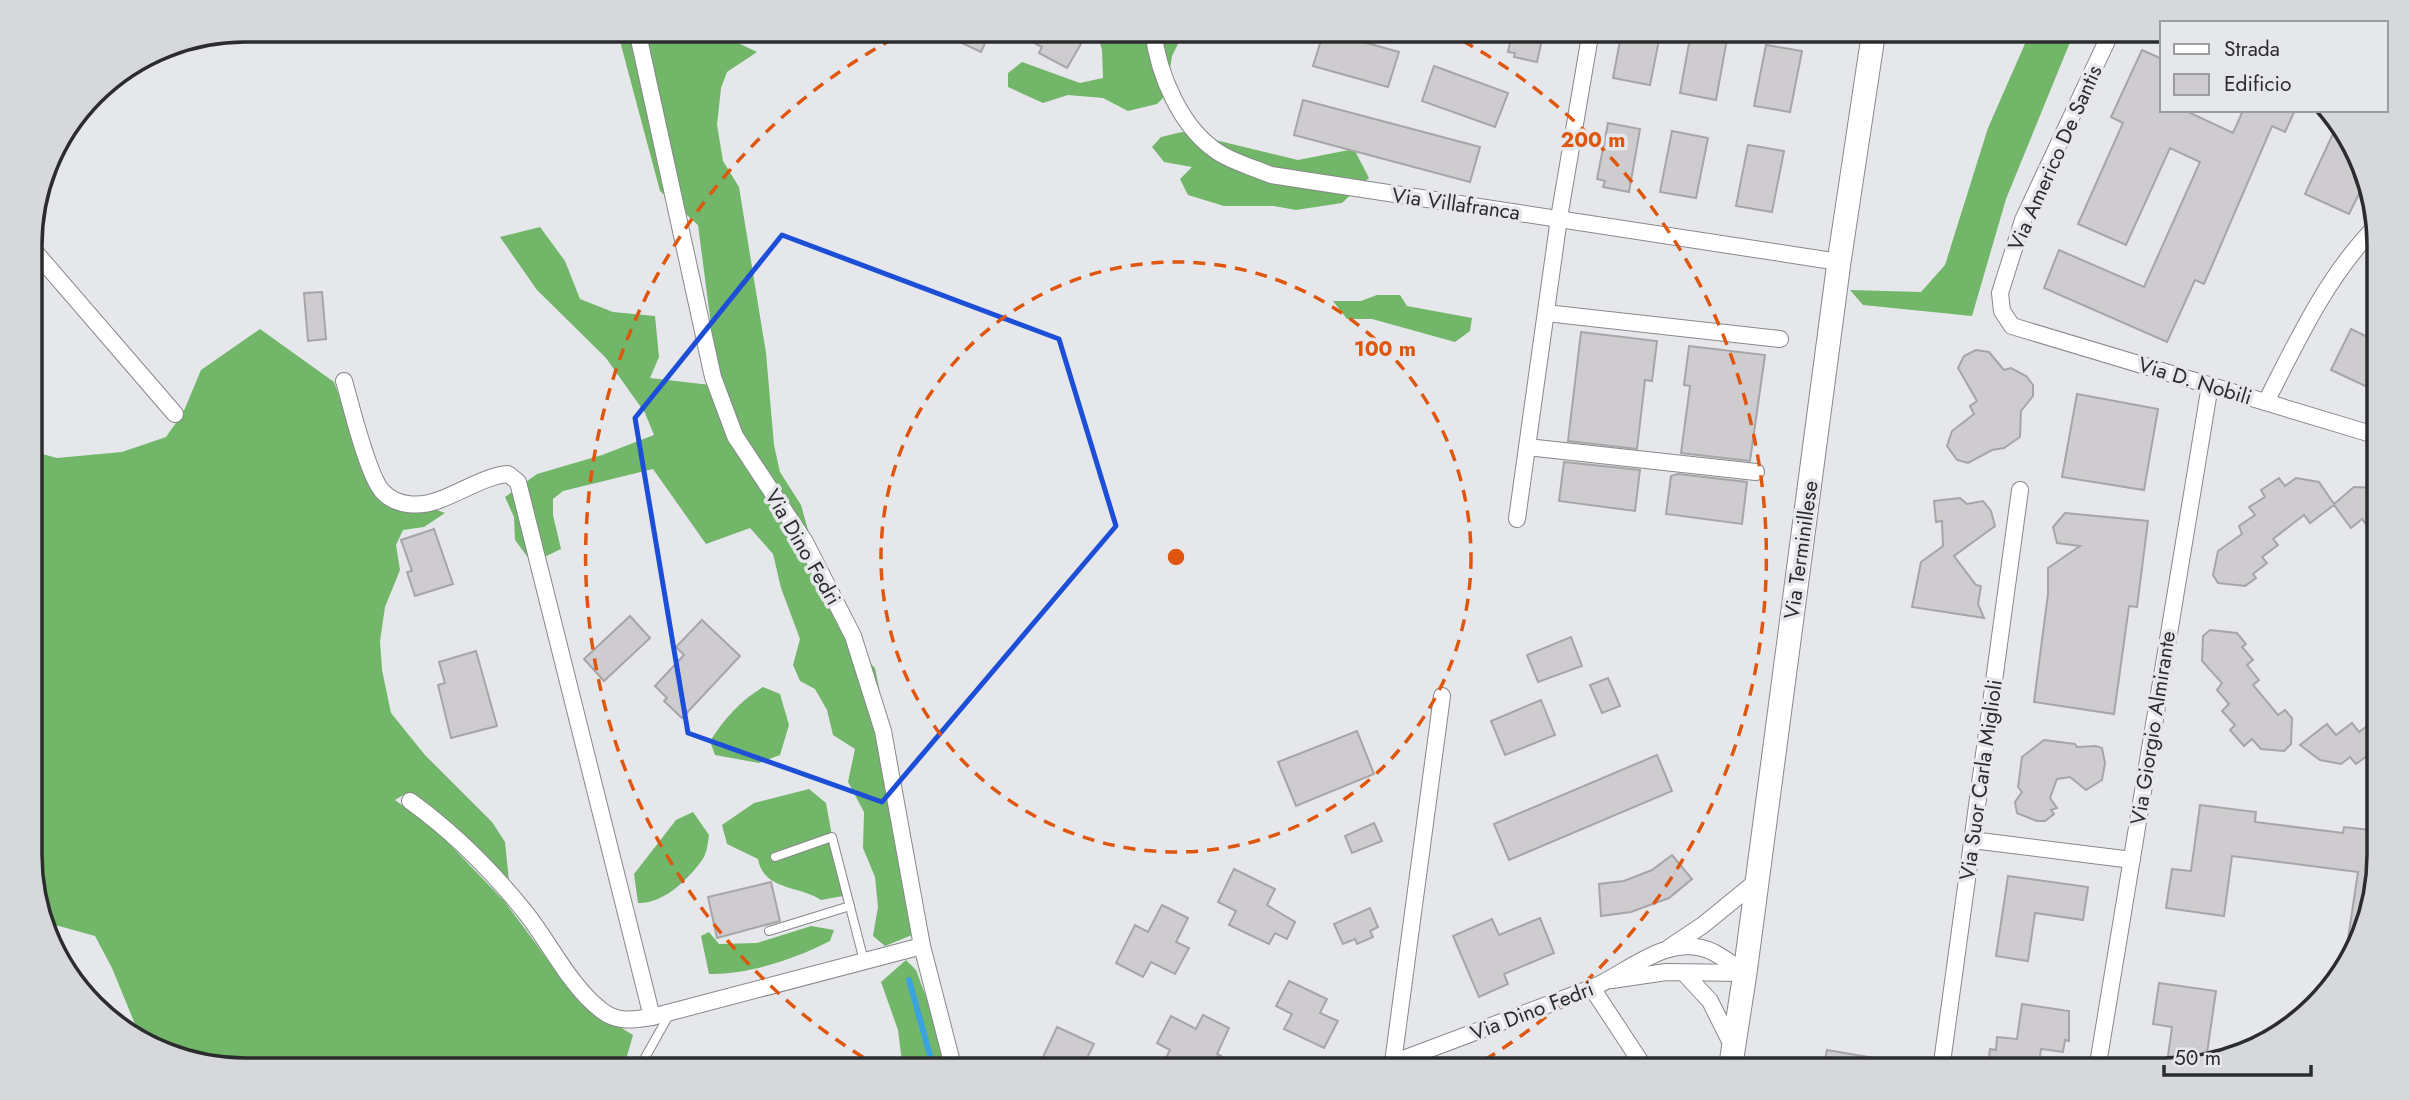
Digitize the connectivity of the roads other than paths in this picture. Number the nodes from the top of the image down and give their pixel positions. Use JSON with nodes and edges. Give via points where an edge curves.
{"nodes":[{"id":1,"x":640,"y":42,"type":"edge"},
{"id":2,"x":1156,"y":42,"type":"edge"},
{"id":3,"x":1589,"y":42,"type":"edge"},
{"id":4,"x":1872,"y":42,"type":"edge"},
{"id":5,"x":2106,"y":42,"type":"edge"},
{"id":6,"x":1559,"y":218,"type":"junction"},
{"id":7,"x":2366,"y":237,"type":"edge"},
{"id":8,"x":42,"y":260,"type":"edge"},
{"id":9,"x":1839,"y":262,"type":"junction"},
{"id":10,"x":1546,"y":313,"type":"junction"},
{"id":11,"x":2012,"y":326,"type":"joint"},
{"id":12,"x":1780,"y":339,"type":"dead end"},
{"id":13,"x":344,"y":381,"type":"dead end"},
{"id":14,"x":2210,"y":386,"type":"junction"},
{"id":15,"x":2266,"y":402,"type":"junction"},
{"id":16,"x":175,"y":414,"type":"dead end"},
{"id":17,"x":2367,"y":433,"type":"edge"},
{"id":18,"x":1527,"y":447,"type":"junction"},
{"id":19,"x":1756,"y":472,"type":"dead end"},
{"id":20,"x":2020,"y":490,"type":"dead end"},
{"id":21,"x":1517,"y":519,"type":"dead end"},
{"id":22,"x":1442,"y":696,"type":"dead end"},
{"id":23,"x":410,"y":801,"type":"dead end"},
{"id":24,"x":1972,"y":840,"type":"junction"},
{"id":25,"x":775,"y":857,"type":"dead end"},
{"id":26,"x":2132,"y":860,"type":"junction"},
{"id":27,"x":1757,"y":881,"type":"junction"},
{"id":28,"x":850,"y":906,"type":"junction"},
{"id":29,"x":769,"y":931,"type":"dead end"},
{"id":30,"x":922,"y":946,"type":"junction"},
{"id":31,"x":1665,"y":950,"type":"junction"},
{"id":32,"x":864,"y":961,"type":"junction"},
{"id":33,"x":1745,"y":973,"type":"junction"},
{"id":34,"x":1685,"y":974,"type":"junction"},
{"id":35,"x":1610,"y":980,"type":"junction"},
{"id":36,"x":1592,"y":988,"type":"junction"},
{"id":37,"x":671,"y":1012,"type":"junction"},
{"id":38,"x":652,"y":1017,"type":"junction"},
{"id":39,"x":645,"y":1058,"type":"edge"},
{"id":40,"x":951,"y":1058,"type":"edge"},
{"id":41,"x":1394,"y":1058,"type":"edge"},
{"id":42,"x":1416,"y":1058,"type":"edge"},
{"id":43,"x":1638,"y":1058,"type":"edge"},
{"id":44,"x":1732,"y":1058,"type":"edge"},
{"id":45,"x":1732,"y":1058,"type":"edge"},
{"id":46,"x":1943,"y":1058,"type":"edge"},
{"id":47,"x":2099,"y":1058,"type":"edge"}],
"edges":[{"from":1,"to":30,"type":"street","name":"Via Dino Fedri","via":[[713,377],[735,436],[805,542],[853,636],[883,731]]},
{"from":2,"to":6,"type":"street","name":"Via Villafranca","via":[[1179,108],[1221,154],[1271,175]]},
{"from":3,"to":6,"type":"street"},
{"from":4,"to":9,"type":"main road","name":"Via Terminillese"},
{"from":5,"to":11,"type":"street","name":"Via Americo De Santis","via":[[2023,220],[2000,293],[2002,311]]},
{"from":6,"to":9,"type":"street","name":"Via Villafranca"},
{"from":6,"to":10,"type":"street"},
{"from":7,"to":15,"type":"street","via":[[2313,310]]},
{"from":8,"to":16,"type":"street"},
{"from":9,"to":27,"type":"main road","name":"Via Terminillese"},
{"from":10,"to":12,"type":"street"},
{"from":10,"to":18,"type":"street"},
{"from":11,"to":14,"type":"street","name":"Via D. Nobili"},
{"from":13,"to":38,"type":"street","via":[[373,472],[381,491],[393,500],[411,505],[434,502],[496,474],[508,474],[518,482]]},
{"from":14,"to":15,"type":"street","name":"Via D. Nobili"},
{"from":14,"to":26,"type":"street","name":"Via Giorgio Almirante"},
{"from":15,"to":17,"type":"street","name":"Via D. Nobili"},
{"from":18,"to":19,"type":"street"},
{"from":18,"to":21,"type":"street"},
{"from":20,"to":24,"type":"street","name":"Via Suor Carla Miglioli"},
{"from":22,"to":41,"type":"street"},
{"from":23,"to":38,"type":"street","via":[[440,822],[495,878],[600,1010],[613,1018]]},
{"from":24,"to":26,"type":"street"},
{"from":24,"to":46,"type":"street","name":"Via Suor Carla Miglioli"},
{"from":25,"to":28,"type":"lane","via":[[832,837]]},
{"from":26,"to":47,"type":"street","name":"Via Giorgio Almirante"},
{"from":27,"to":31,"type":"street","name":"Via Dino Fedri"},
{"from":27,"to":33,"type":"main road","name":"Via Terminillese"},
{"from":28,"to":29,"type":"lane"},
{"from":28,"to":32,"type":"lane"},
{"from":30,"to":32,"type":"street"},
{"from":30,"to":40,"type":"street","name":"Via Dino Fedri"},
{"from":31,"to":33,"type":"street","name":"Via Dino Fedri","via":[[1684,946],[1711,951]]},
{"from":31,"to":35,"type":"street","name":"Via Dino Fedri","via":[[1630,965]]},
{"from":32,"to":37,"type":"street"},
{"from":33,"to":34,"type":"street","name":"Via Dino Fedri"},
{"from":33,"to":44,"type":"main road","name":"Via Terminillese"},
{"from":34,"to":35,"type":"street","name":"Via Dino Fedri","via":[[1666,972]]},
{"from":34,"to":45,"type":"street","via":[[1710,1001]]},
{"from":35,"to":36,"type":"street","name":"Via Dino Fedri"},
{"from":36,"to":42,"type":"street","name":"Via Dino Fedri"},
{"from":36,"to":43,"type":"street"},
{"from":37,"to":38,"type":"street"},
{"from":37,"to":39,"type":"lane"}]}
